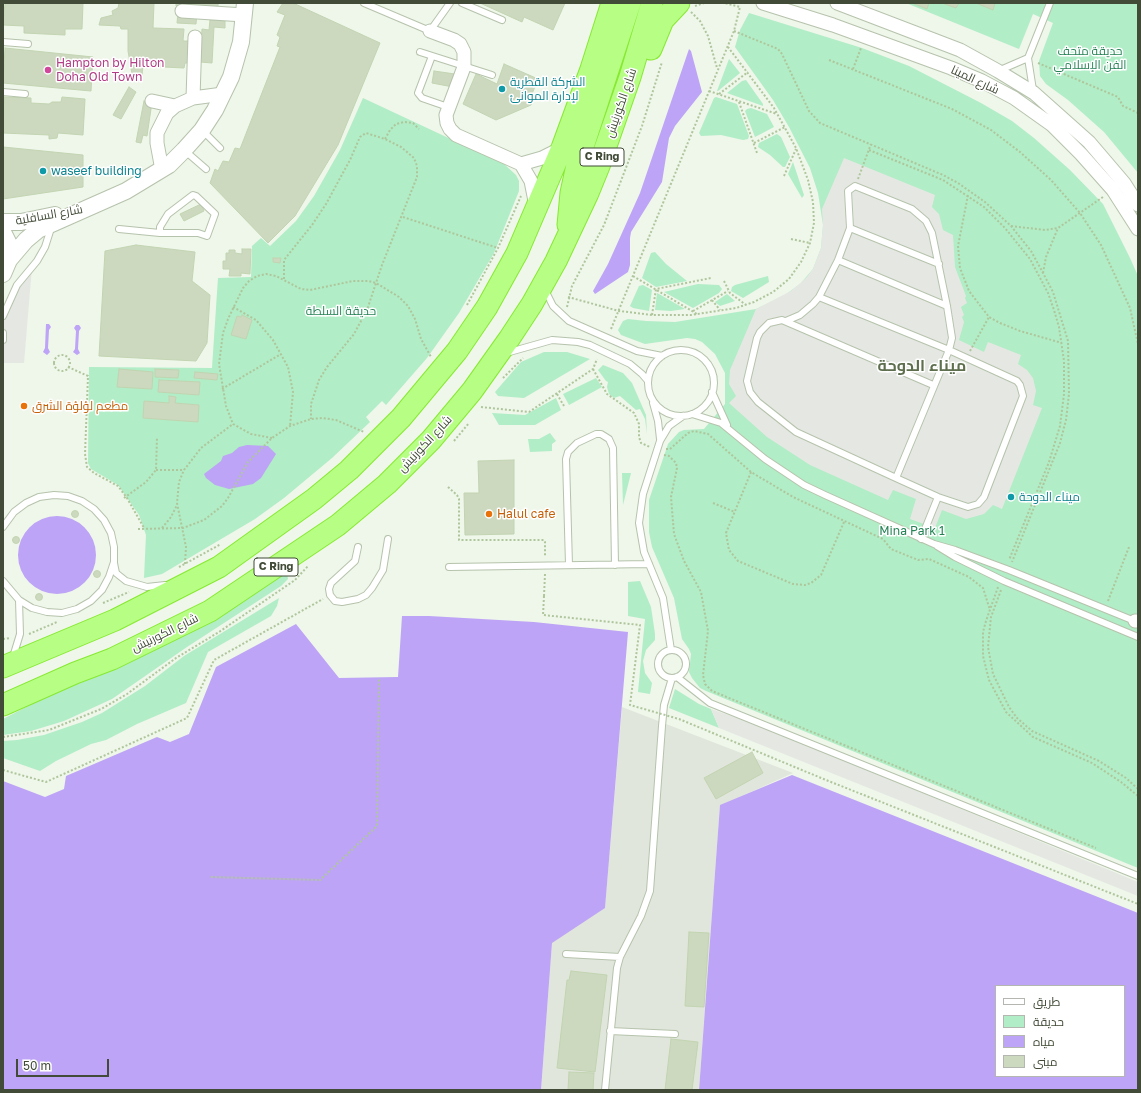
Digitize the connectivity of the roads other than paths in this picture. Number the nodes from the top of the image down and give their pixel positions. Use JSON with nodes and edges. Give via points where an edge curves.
{"nodes":[{"id":1,"x":364,"y":3,"type":"edge"},
{"id":2,"x":450,"y":3,"type":"edge"},
{"id":3,"x":462,"y":3,"type":"edge"},
{"id":4,"x":616,"y":3,"type":"edge"},
{"id":5,"x":652,"y":3,"type":"edge"},
{"id":6,"x":764,"y":3,"type":"edge"},
{"id":7,"x":1050,"y":3,"type":"edge"},
{"id":8,"x":847,"y":5,"type":"edge"},
{"id":9,"x":686,"y":6,"type":"edge"},
{"id":10,"x":244,"y":9,"type":"edge"},
{"id":11,"x":182,"y":11,"type":"dead end"},
{"id":12,"x":502,"y":20,"type":"dead end"},
{"id":13,"x":834,"y":25,"type":"junction"},
{"id":14,"x":430,"y":31,"type":"junction"},
{"id":15,"x":195,"y":38,"type":"dead end"},
{"id":16,"x":3,"y":42,"type":"edge"},
{"id":17,"x":28,"y":44,"type":"dead end"},
{"id":18,"x":420,"y":52,"type":"dead end"},
{"id":19,"x":432,"y":56,"type":"junction"},
{"id":20,"x":1028,"y":58,"type":"junction"},
{"id":21,"x":464,"y":67,"type":"junction"},
{"id":22,"x":998,"y":70,"type":"junction"},
{"id":23,"x":492,"y":75,"type":"dead end"},
{"id":24,"x":630,"y":77,"type":"junction"},
{"id":25,"x":3,"y":92,"type":"edge"},
{"id":26,"x":1034,"y":93,"type":"junction"},
{"id":27,"x":25,"y":94,"type":"dead end"},
{"id":28,"x":223,"y":94,"type":"junction"},
{"id":29,"x":193,"y":98,"type":"junction"},
{"id":30,"x":152,"y":101,"type":"dead end"},
{"id":31,"x":175,"y":106,"type":"junction"},
{"id":32,"x":448,"y":107,"type":"junction"},
{"id":33,"x":202,"y":130,"type":"junction"},
{"id":34,"x":220,"y":148,"type":"dead end"},
{"id":35,"x":562,"y":148,"type":"junction"},
{"id":36,"x":184,"y":150,"type":"junction"},
{"id":37,"x":521,"y":164,"type":"junction"},
{"id":38,"x":206,"y":169,"type":"dead end"},
{"id":39,"x":162,"y":170,"type":"junction"},
{"id":40,"x":1138,"y":205,"type":"edge"},
{"id":41,"x":94,"y":206,"type":"junction"},
{"id":42,"x":537,"y":210,"type":"junction"},
{"id":43,"x":3,"y":222,"type":"edge"},
{"id":44,"x":52,"y":224,"type":"junction"},
{"id":45,"x":850,"y":228,"type":"junction"},
{"id":46,"x":119,"y":229,"type":"dead end"},
{"id":47,"x":1138,"y":229,"type":"edge"},
{"id":48,"x":3,"y":232,"type":"edge"},
{"id":49,"x":160,"y":233,"type":"junction"},
{"id":50,"x":568,"y":236,"type":"junction"},
{"id":51,"x":838,"y":260,"type":"junction"},
{"id":52,"x":939,"y":264,"type":"junction"},
{"id":53,"x":6,"y":267,"type":"edge"},
{"id":54,"x":543,"y":286,"type":"junction"},
{"id":55,"x":819,"y":297,"type":"junction"},
{"id":56,"x":947,"y":306,"type":"junction"},
{"id":57,"x":3,"y":316,"type":"edge"},
{"id":58,"x":786,"y":321,"type":"junction"},
{"id":59,"x":3,"y":333,"type":"edge"},
{"id":60,"x":3,"y":340,"type":"edge"},
{"id":61,"x":949,"y":350,"type":"junction"},
{"id":62,"x":662,"y":356,"type":"junction"},
{"id":63,"x":497,"y":357,"type":"junction"},
{"id":64,"x":648,"y":381,"type":"junction"},
{"id":65,"x":933,"y":385,"type":"junction"},
{"id":66,"x":712,"y":392,"type":"junction"},
{"id":67,"x":653,"y":402,"type":"junction"},
{"id":68,"x":692,"y":414,"type":"junction"},
{"id":69,"x":683,"y":416,"type":"junction"},
{"id":70,"x":729,"y":428,"type":"junction"},
{"id":71,"x":660,"y":441,"type":"junction"},
{"id":72,"x":896,"y":478,"type":"junction"},
{"id":73,"x":938,"y":497,"type":"junction"},
{"id":74,"x":3,"y":527,"type":"edge"},
{"id":75,"x":921,"y":538,"type":"junction"},
{"id":76,"x":388,"y":539,"type":"dead end"},
{"id":77,"x":934,"y":544,"type":"junction"},
{"id":78,"x":358,"y":547,"type":"dead end"},
{"id":79,"x":114,"y":562,"type":"junction"},
{"id":80,"x":648,"y":564,"type":"junction"},
{"id":81,"x":569,"y":565,"type":"junction"},
{"id":82,"x":615,"y":565,"type":"junction"},
{"id":83,"x":219,"y":567,"type":"junction"},
{"id":84,"x":449,"y":567,"type":"dead end"},
{"id":85,"x":3,"y":581,"type":"edge"},
{"id":86,"x":19,"y":600,"type":"junction"},
{"id":87,"x":1137,"y":622,"type":"edge"},
{"id":88,"x":1138,"y":636,"type":"edge"},
{"id":89,"x":671,"y":650,"type":"junction"},
{"id":90,"x":4,"y":666,"type":"edge"},
{"id":91,"x":674,"y":678,"type":"junction"},
{"id":92,"x":3,"y":705,"type":"edge"},
{"id":93,"x":1138,"y":876,"type":"edge"},
{"id":94,"x":566,"y":954,"type":"dead end"},
{"id":95,"x":620,"y":957,"type":"junction"},
{"id":96,"x":610,"y":1031,"type":"junction"},
{"id":97,"x":675,"y":1034,"type":"dead end"},
{"id":98,"x":605,"y":1090,"type":"edge"}],
"edges":[{"from":1,"to":14,"type":"lane"},
{"from":2,"to":14,"type":"lane"},
{"from":3,"to":12,"type":"lane"},
{"from":4,"to":35,"type":"highway","number":"C Ring"},
{"from":4,"to":50,"type":"highway","via":[[574,179],[569,207]]},
{"from":5,"to":24,"type":"highway","name":"شارع الكورنيش","number":"C Ring"},
{"from":6,"to":13,"type":"street","name":"شارع المينا"},
{"from":7,"to":20,"type":"lane"},
{"from":8,"to":13,"type":"street"},
{"from":8,"to":22,"type":"street","name":"شارع المينا","via":[[960,50]]},
{"from":9,"to":24,"type":"highway","via":[[663,20],[647,56]]},
{"from":10,"to":11,"type":"street"},
{"from":10,"to":28,"type":"street","name":"شارع السافلية","via":[[236,60]]},
{"from":13,"to":47,"type":"street","name":"شارع المينا","via":[[951,68],[1014,98],[1052,125],[1082,154],[1113,190]]},
{"from":14,"to":21,"type":"street","via":[[460,44],[464,52]]},
{"from":15,"to":29,"type":"street"},
{"from":16,"to":17,"type":"lane"},
{"from":18,"to":19,"type":"lane"},
{"from":19,"to":21,"type":"lane"},
{"from":19,"to":32,"type":"lane","via":[[418,93],[422,98]]},
{"from":20,"to":22,"type":"lane"},
{"from":20,"to":26,"type":"lane"},
{"from":21,"to":23,"type":"lane"},
{"from":21,"to":32,"type":"street"},
{"from":22,"to":26,"type":"street","name":"شارع المينا"},
{"from":24,"to":50,"type":"highway","name":"شارع الكورنيش","number":"C Ring","via":[[599,166]]},
{"from":25,"to":27,"type":"lane"},
{"from":26,"to":40,"type":"street","name":"شارع المينا","via":[[1089,142],[1124,183]]},
{"from":28,"to":29,"type":"street"},
{"from":28,"to":33,"type":"street","name":"شارع السافلية"},
{"from":29,"to":31,"type":"street"},
{"from":30,"to":31,"type":"street"},
{"from":31,"to":39,"type":"street","via":[[167,113],[157,133]]},
{"from":32,"to":37,"type":"street","via":[[447,123],[456,135]]},
{"from":33,"to":34,"type":"lane"},
{"from":33,"to":36,"type":"street","name":"شارع السافلية"},
{"from":35,"to":37,"type":"street","via":[[542,158]]},
{"from":35,"to":42,"type":"highway","number":"C Ring"},
{"from":36,"to":38,"type":"lane"},
{"from":36,"to":39,"type":"street","name":"شارع السافلية"},
{"from":37,"to":42,"type":"street","via":[[531,181]]},
{"from":39,"to":41,"type":"street","name":"شارع السافلية"},
{"from":41,"to":43,"type":"street","name":"شارع السافلية","via":[[21,222]]},
{"from":41,"to":44,"type":"street","name":"شارع السافلية"},
{"from":42,"to":83,"type":"highway","number":"C Ring","via":[[487,307],[456,351],[406,413],[331,484],[281,524]]},
{"from":44,"to":53,"type":"street","name":"شارع السافلية","via":[[38,230],[26,240]]},
{"from":44,"to":57,"type":"lane","via":[[45,247],[17,285]]},
{"from":45,"to":51,"type":"lane"},
{"from":45,"to":52,"type":"lane"},
{"from":45,"to":52,"type":"lane","via":[[848,191],[855,186],[919,213],[932,233]]},
{"from":46,"to":49,"type":"lane"},
{"from":48,"to":53,"type":"street","via":[[9,244]]},
{"from":49,"to":49,"type":"lane","via":[[198,233],[207,236],[215,214],[193,195],[168,214],[160,227]]},
{"from":50,"to":54,"type":"highway","name":"شارع الكورنيش","number":"C Ring"},
{"from":51,"to":55,"type":"lane"},
{"from":51,"to":56,"type":"lane"},
{"from":52,"to":56,"type":"lane"},
{"from":54,"to":62,"type":"lane","via":[[562,317],[579,327],[644,354]]},
{"from":54,"to":63,"type":"highway","name":"شارع الكورنيش","number":"C Ring"},
{"from":55,"to":58,"type":"lane","via":[[800,315]]},
{"from":55,"to":61,"type":"lane"},
{"from":56,"to":61,"type":"lane","via":[[952,338]]},
{"from":58,"to":65,"type":"lane"},
{"from":58,"to":72,"type":"lane","via":[[769,323],[760,332],[748,376],[748,386],[754,397],[770,413],[796,432]]},
{"from":59,"to":60,"type":"lane"},
{"from":61,"to":65,"type":"lane"},
{"from":61,"to":73,"type":"lane","via":[[1016,381],[1023,396],[981,501],[973,506],[964,507]]},
{"from":62,"to":64,"type":"lane","via":[[650,372]]},
{"from":62,"to":66,"type":"lane","via":[[674,351],[687,351],[703,359],[712,374]]},
{"from":63,"to":64,"type":"lane","via":[[552,340],[578,342],[630,364]]},
{"from":63,"to":92,"type":"highway","name":"شارع الكورنيش","number":"C Ring","via":[[431,440],[387,484],[338,525],[210,611],[112,659]]},
{"from":64,"to":67,"type":"lane"},
{"from":65,"to":72,"type":"lane"},
{"from":66,"to":68,"type":"lane","via":[[705,406]]},
{"from":66,"to":70,"type":"lane"},
{"from":67,"to":69,"type":"lane","via":[[661,410]]},
{"from":67,"to":71,"type":"lane"},
{"from":68,"to":69,"type":"lane"},
{"from":68,"to":70,"type":"lane","via":[[713,419]]},
{"from":69,"to":71,"type":"lane","via":[[669,426]]},
{"from":70,"to":75,"type":"lane","via":[[765,459],[804,485]]},
{"from":71,"to":80,"type":"lane","via":[[640,508],[640,538]]},
{"from":72,"to":73,"type":"lane"},
{"from":73,"to":75,"type":"lane"},
{"from":74,"to":79,"type":"lane","via":[[14,512],[26,503],[46,496],[68,496],[94,509],[104,520],[114,547]]},
{"from":75,"to":77,"type":"lane"},
{"from":76,"to":78,"type":"lane","via":[[383,570],[372,588],[366,595],[342,602],[335,601],[330,595],[331,583],[355,562]]},
{"from":77,"to":87,"type":"lane","via":[[1007,569]]},
{"from":77,"to":88,"type":"lane","via":[[955,558],[1003,580]]},
{"from":79,"to":83,"type":"lane","via":[[116,573],[122,578],[143,586],[162,586]]},
{"from":79,"to":86,"type":"lane","via":[[102,590],[91,601],[77,609],[62,613],[47,612],[32,608]]},
{"from":80,"to":82,"type":"lane"},
{"from":80,"to":89,"type":"lane","via":[[663,598]]},
{"from":81,"to":82,"type":"lane"},
{"from":81,"to":82,"type":"lane","via":[[566,458],[577,443],[601,434],[609,439],[612,448]]},
{"from":81,"to":84,"type":"lane"},
{"from":83,"to":90,"type":"highway","number":"C Ring","via":[[115,620]]},
{"from":85,"to":86,"type":"lane"},
{"from":86,"to":90,"type":"lane","via":[[20,638],[12,658]]},
{"from":89,"to":91,"type":"lane","via":[[680,653],[685,661],[684,671]]},
{"from":89,"to":91,"type":"lane","via":[[659,657],[658,667],[663,675]]},
{"from":91,"to":93,"type":"lane","via":[[710,703]]},
{"from":91,"to":95,"type":"lane","via":[[663,714],[650,891],[642,916]]},
{"from":94,"to":95,"type":"lane"},
{"from":95,"to":96,"type":"lane"},
{"from":96,"to":97,"type":"lane"},
{"from":96,"to":98,"type":"lane"}]}
